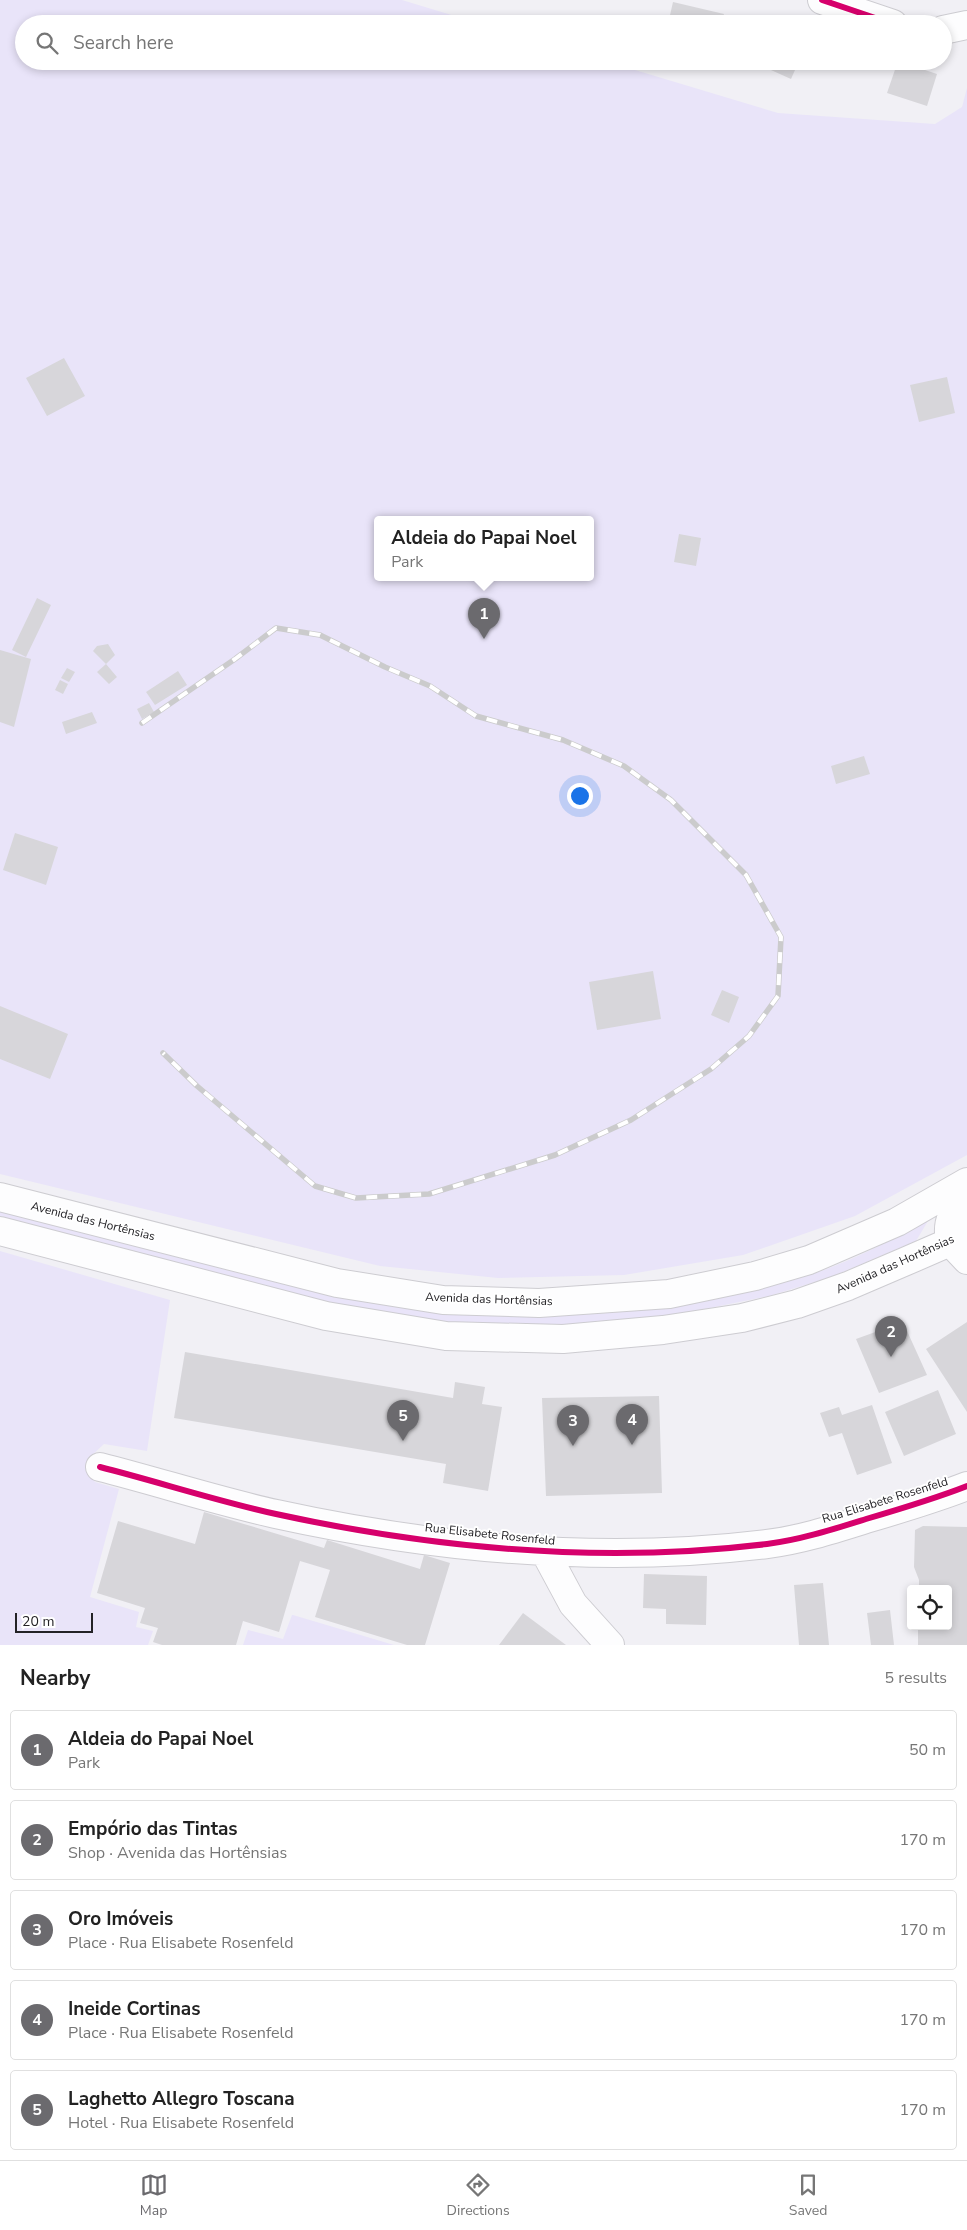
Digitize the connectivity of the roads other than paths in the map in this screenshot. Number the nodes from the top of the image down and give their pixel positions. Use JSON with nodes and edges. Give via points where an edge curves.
{"nodes":[{"id":1,"x":822,"y":0,"type":"edge"},
{"id":2,"x":866,"y":15,"type":"edge"},
{"id":3,"x":967,"y":25,"type":"edge"},
{"id":4,"x":952,"y":28,"type":"edge"},
{"id":5,"x":967,"y":1182,"type":"edge"},
{"id":6,"x":0,"y":1197,"type":"edge"},
{"id":7,"x":967,"y":1199,"type":"edge"},
{"id":8,"x":0,"y":1231,"type":"edge"},
{"id":9,"x":961,"y":1244,"type":"edge"},
{"id":10,"x":100,"y":1466,"type":"dead end"},
{"id":11,"x":967,"y":1486,"type":"edge"},
{"id":12,"x":545,"y":1552,"type":"junction"},
{"id":13,"x":610,"y":1645,"type":"edge"}],
"edges":[{"from":1,"to":2,"type":"main road"},
{"from":3,"to":4,"type":"main road"},
{"from":5,"to":6,"type":"main road","name":"Avenida das Hortênsias","via":[[897,1222],[810,1260],[755,1276],[669,1294],[538,1304],[443,1300],[338,1283]]},
{"from":7,"to":9,"type":"main road","via":[[952,1214],[947,1228]]},
{"from":8,"to":9,"type":"main road","name":"Avenida das Hortênsias","via":[[326,1316],[446,1336],[563,1339],[664,1330],[742,1318],[797,1304]]},
{"from":10,"to":12,"type":"main road","name":"Rua Elisabete Rosenfeld","via":[[274,1514],[368,1532]]},
{"from":11,"to":12,"type":"main road","name":"Rua Elisabete Rosenfeld","via":[[835,1529],[768,1544],[650,1551]]},
{"from":12,"to":13,"type":"main road","via":[[573,1604]]}]}
